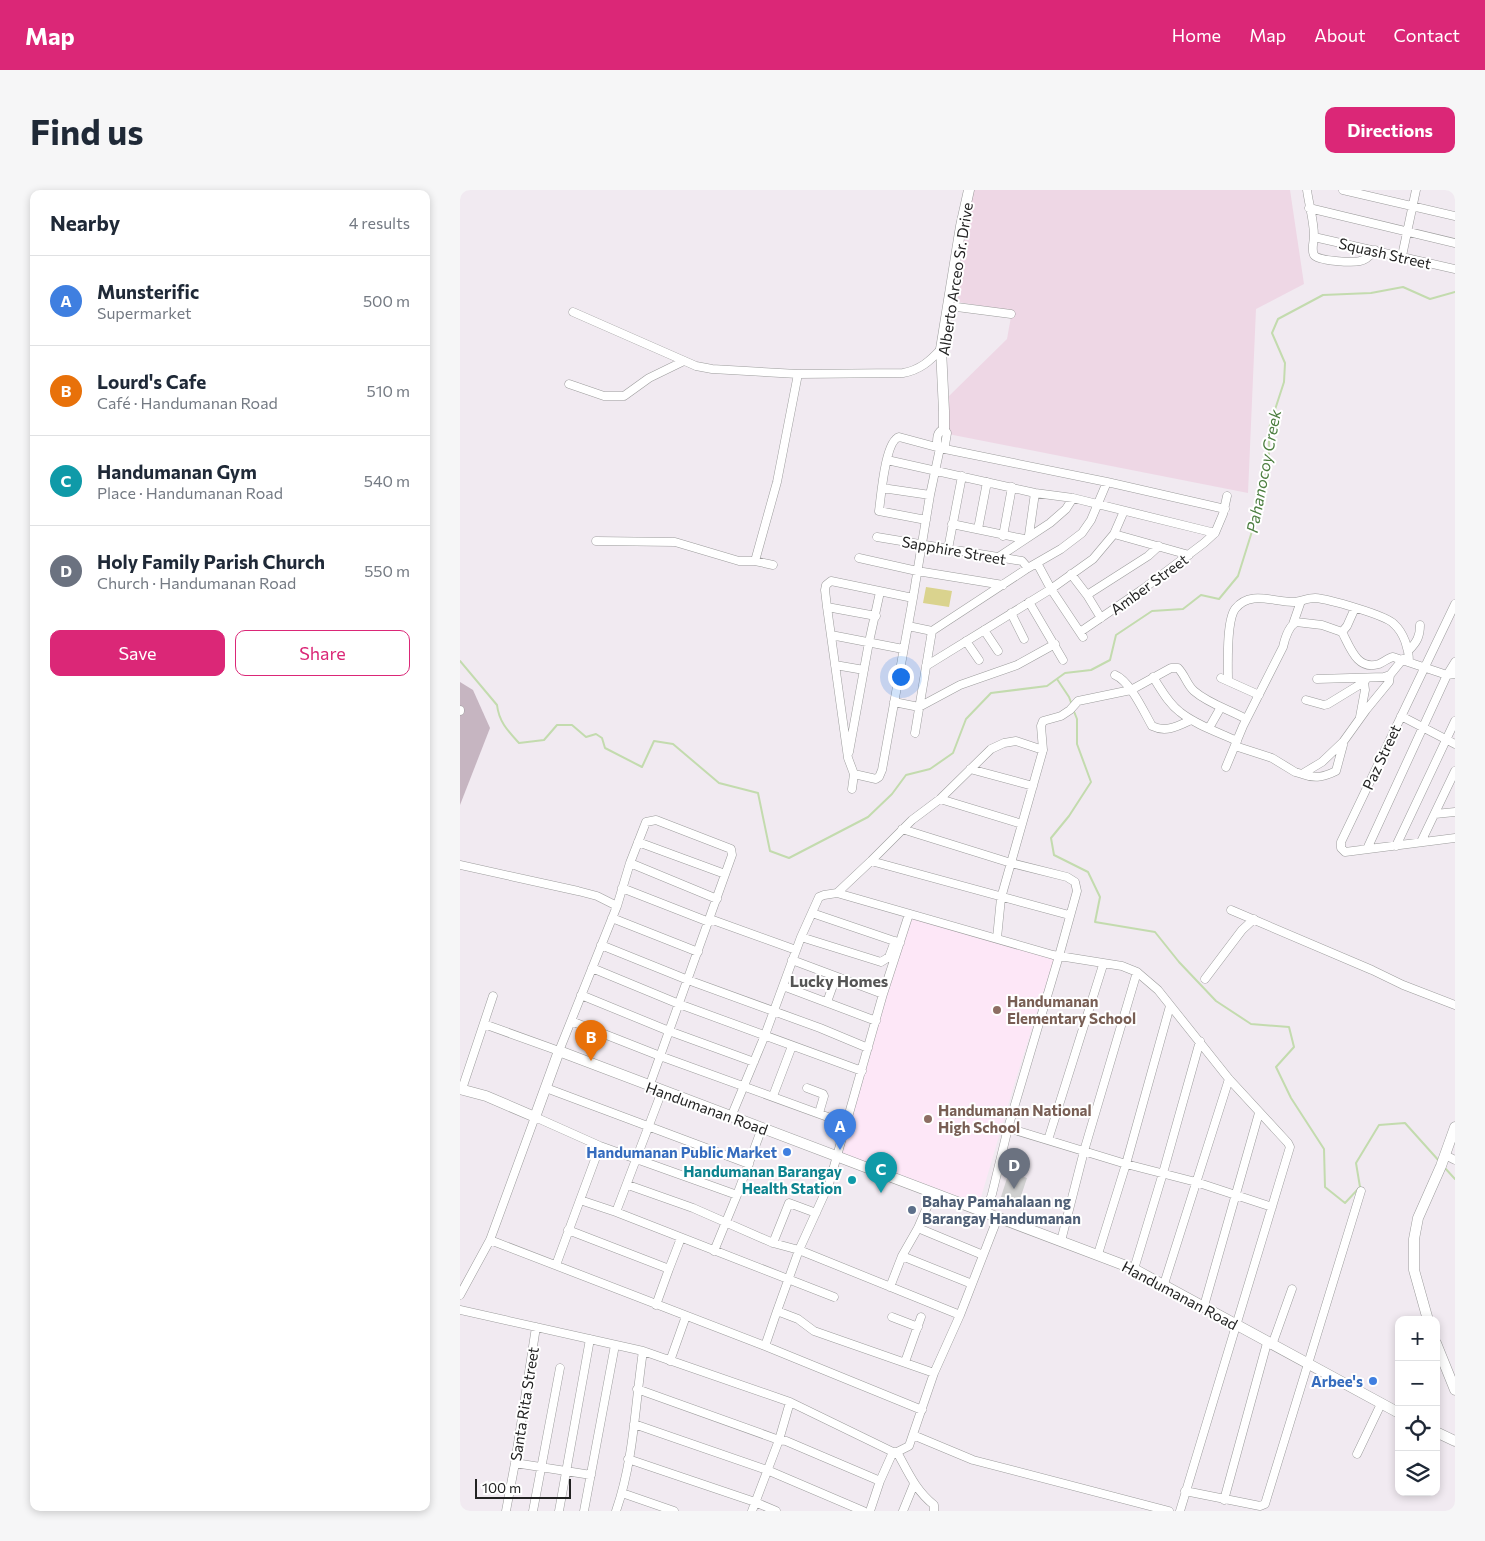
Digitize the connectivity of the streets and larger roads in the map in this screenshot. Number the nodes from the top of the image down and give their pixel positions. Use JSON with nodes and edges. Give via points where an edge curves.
{"nodes":[{"id":1,"x":969,"y":190,"type":"edge"},
{"id":2,"x":1307,"y":190,"type":"edge"},
{"id":3,"x":1343,"y":190,"type":"edge"},
{"id":4,"x":1416,"y":190,"type":"edge"},
{"id":5,"x":1413,"y":206,"type":"junction"},
{"id":6,"x":1309,"y":208,"type":"junction"},
{"id":7,"x":1455,"y":216,"type":"edge"},
{"id":8,"x":1407,"y":232,"type":"junction"},
{"id":9,"x":1314,"y":237,"type":"junction"},
{"id":10,"x":1455,"y":243,"type":"edge"},
{"id":11,"x":1376,"y":250,"type":"junction"},
{"id":12,"x":1402,"y":256,"type":"junction"},
{"id":13,"x":1455,"y":269,"type":"edge"},
{"id":14,"x":949,"y":306,"type":"junction"},
{"id":15,"x":573,"y":312,"type":"dead end"},
{"id":16,"x":1011,"y":314,"type":"dead end"},
{"id":17,"x":941,"y":349,"type":"junction"},
{"id":18,"x":684,"y":361,"type":"junction"},
{"id":19,"x":798,"y":374,"type":"junction"},
{"id":20,"x":569,"y":384,"type":"dead end"},
{"id":21,"x":944,"y":429,"type":"joint"},
{"id":22,"x":940,"y":448,"type":"junction"},
{"id":23,"x":886,"y":460,"type":"junction"},
{"id":24,"x":936,"y":470,"type":"junction"},
{"id":25,"x":962,"y":476,"type":"junction"},
{"id":26,"x":987,"y":482,"type":"junction"},
{"id":27,"x":1107,"y":482,"type":"junction"},
{"id":28,"x":882,"y":488,"type":"junction"},
{"id":29,"x":1012,"y":488,"type":"junction"},
{"id":30,"x":1036,"y":493,"type":"junction"},
{"id":31,"x":930,"y":495,"type":"junction"},
{"id":32,"x":1227,"y":496,"type":"dead end"},
{"id":33,"x":1073,"y":498,"type":"junction"},
{"id":34,"x":1097,"y":504,"type":"junction"},
{"id":35,"x":1224,"y":509,"type":"junction"},
{"id":36,"x":1124,"y":511,"type":"junction"},
{"id":37,"x":926,"y":520,"type":"junction"},
{"id":38,"x":952,"y":524,"type":"junction"},
{"id":39,"x":978,"y":529,"type":"junction"},
{"id":40,"x":1215,"y":533,"type":"junction"},
{"id":41,"x":1114,"y":534,"type":"junction"},
{"id":42,"x":1003,"y":536,"type":"junction"},
{"id":43,"x":878,"y":537,"type":"dead end"},
{"id":44,"x":1027,"y":537,"type":"junction"},
{"id":45,"x":596,"y":541,"type":"dead end"},
{"id":46,"x":922,"y":544,"type":"junction"},
{"id":47,"x":1159,"y":546,"type":"junction"},
{"id":48,"x":948,"y":549,"type":"junction"},
{"id":49,"x":1189,"y":555,"type":"junction"},
{"id":50,"x":859,"y":558,"type":"dead end"},
{"id":51,"x":996,"y":558,"type":"junction"},
{"id":52,"x":755,"y":560,"type":"junction"},
{"id":53,"x":1037,"y":563,"type":"junction"},
{"id":54,"x":773,"y":565,"type":"dead end"},
{"id":55,"x":1028,"y":568,"type":"junction"},
{"id":56,"x":918,"y":571,"type":"junction"},
{"id":57,"x":1071,"y":574,"type":"junction"},
{"id":58,"x":1003,"y":585,"type":"junction"},
{"id":59,"x":1051,"y":588,"type":"junction"},
{"id":60,"x":880,"y":592,"type":"junction"},
{"id":61,"x":1088,"y":595,"type":"junction"},
{"id":62,"x":914,"y":598,"type":"junction"},
{"id":63,"x":1301,"y":601,"type":"junction"},
{"id":64,"x":1029,"y":602,"type":"junction"},
{"id":65,"x":1455,"y":604,"type":"edge"},
{"id":66,"x":827,"y":607,"type":"junction"},
{"id":67,"x":1355,"y":608,"type":"junction"},
{"id":68,"x":1011,"y":613,"type":"junction"},
{"id":69,"x":876,"y":616,"type":"junction"},
{"id":70,"x":1101,"y":618,"type":"junction"},
{"id":71,"x":1293,"y":624,"type":"junction"},
{"id":72,"x":1420,"y":625,"type":"dead end"},
{"id":73,"x":908,"y":626,"type":"junction"},
{"id":74,"x":984,"y":630,"type":"junction"},
{"id":75,"x":932,"y":631,"type":"junction"},
{"id":76,"x":1342,"y":632,"type":"junction"},
{"id":77,"x":831,"y":635,"type":"junction"},
{"id":78,"x":1024,"y":639,"type":"dead end"},
{"id":79,"x":966,"y":641,"type":"junction"},
{"id":80,"x":869,"y":642,"type":"junction"},
{"id":81,"x":1055,"y":644,"type":"junction"},
{"id":82,"x":903,"y":649,"type":"junction"},
{"id":83,"x":1409,"y":650,"type":"junction"},
{"id":84,"x":998,"y":651,"type":"dead end"},
{"id":85,"x":979,"y":660,"type":"dead end"},
{"id":86,"x":1063,"y":660,"type":"dead end"},
{"id":87,"x":1406,"y":660,"type":"junction"},
{"id":88,"x":1455,"y":662,"type":"edge"},
{"id":89,"x":835,"y":665,"type":"junction"},
{"id":90,"x":926,"y":666,"type":"junction"},
{"id":91,"x":1426,"y":668,"type":"junction"},
{"id":92,"x":864,"y":670,"type":"junction"},
{"id":93,"x":1115,"y":675,"type":"dead end"},
{"id":94,"x":1390,"y":675,"type":"junction"},
{"id":95,"x":1451,"y":675,"type":"edge"},
{"id":96,"x":1153,"y":677,"type":"junction"},
{"id":97,"x":1316,"y":679,"type":"dead end"},
{"id":98,"x":1365,"y":680,"type":"junction"},
{"id":99,"x":1131,"y":690,"type":"junction"},
{"id":100,"x":1259,"y":696,"type":"junction"},
{"id":101,"x":1306,"y":700,"type":"dead end"},
{"id":102,"x":894,"y":702,"type":"junction"},
{"id":103,"x":919,"y":707,"type":"junction"},
{"id":104,"x":1220,"y":707,"type":"junction"},
{"id":105,"x":1400,"y":716,"type":"junction"},
{"id":106,"x":1360,"y":718,"type":"junction"},
{"id":107,"x":1246,"y":719,"type":"junction"},
{"id":108,"x":1191,"y":720,"type":"junction"},
{"id":109,"x":1455,"y":722,"type":"edge"},
{"id":110,"x":1209,"y":728,"type":"junction"},
{"id":111,"x":1423,"y":728,"type":"junction"},
{"id":112,"x":916,"y":733,"type":"dead end"},
{"id":113,"x":1446,"y":740,"type":"junction"},
{"id":114,"x":1344,"y":742,"type":"junction"},
{"id":115,"x":1236,"y":744,"type":"junction"},
{"id":116,"x":1455,"y":744,"type":"edge"},
{"id":117,"x":1043,"y":750,"type":"junction"},
{"id":118,"x":848,"y":758,"type":"junction"},
{"id":119,"x":1226,"y":767,"type":"dead end"},
{"id":120,"x":970,"y":769,"type":"junction"},
{"id":121,"x":1455,"y":771,"type":"edge"},
{"id":122,"x":854,"y":774,"type":"junction"},
{"id":123,"x":1302,"y":774,"type":"junction"},
{"id":124,"x":1033,"y":786,"type":"junction"},
{"id":125,"x":852,"y":789,"type":"dead end"},
{"id":126,"x":1452,"y":789,"type":"edge"},
{"id":127,"x":940,"y":799,"type":"junction"},
{"id":128,"x":1455,"y":812,"type":"edge"},
{"id":129,"x":1435,"y":814,"type":"junction"},
{"id":130,"x":1022,"y":824,"type":"junction"},
{"id":131,"x":902,"y":829,"type":"junction"},
{"id":132,"x":1455,"y":838,"type":"edge"},
{"id":133,"x":638,"y":842,"type":"junction"},
{"id":134,"x":1421,"y":842,"type":"junction"},
{"id":135,"x":1396,"y":846,"type":"junction"},
{"id":136,"x":1367,"y":849,"type":"junction"},
{"id":137,"x":872,"y":862,"type":"junction"},
{"id":138,"x":630,"y":863,"type":"junction"},
{"id":139,"x":1011,"y":863,"type":"junction"},
{"id":140,"x":460,"y":865,"type":"edge"},
{"id":141,"x":726,"y":874,"type":"junction"},
{"id":142,"x":622,"y":888,"type":"junction"},
{"id":143,"x":836,"y":893,"type":"junction"},
{"id":144,"x":1001,"y":898,"type":"junction"},
{"id":145,"x":717,"y":899,"type":"junction"},
{"id":146,"x":617,"y":906,"type":"junction"},
{"id":147,"x":1230,"y":910,"type":"dead end"},
{"id":148,"x":812,"y":913,"type":"junction"},
{"id":149,"x":909,"y":914,"type":"junction"},
{"id":150,"x":1069,"y":915,"type":"junction"},
{"id":151,"x":612,"y":918,"type":"junction"},
{"id":152,"x":1254,"y":919,"type":"junction"},
{"id":153,"x":709,"y":921,"type":"junction"},
{"id":154,"x":801,"y":937,"type":"junction"},
{"id":155,"x":997,"y":938,"type":"junction"},
{"id":156,"x":898,"y":942,"type":"junction"},
{"id":157,"x":601,"y":945,"type":"junction"},
{"id":158,"x":796,"y":950,"type":"junction"},
{"id":159,"x":698,"y":952,"type":"junction"},
{"id":160,"x":1059,"y":956,"type":"junction"},
{"id":161,"x":792,"y":960,"type":"junction"},
{"id":162,"x":1103,"y":964,"type":"junction"},
{"id":163,"x":592,"y":968,"type":"junction"},
{"id":164,"x":1137,"y":972,"type":"junction"},
{"id":165,"x":836,"y":977,"type":"junction"},
{"id":166,"x":1205,"y":979,"type":"dead end"},
{"id":167,"x":688,"y":980,"type":"junction"},
{"id":168,"x":783,"y":986,"type":"junction"},
{"id":169,"x":883,"y":994,"type":"junction"},
{"id":170,"x":581,"y":995,"type":"junction"},
{"id":171,"x":493,"y":996,"type":"dead end"},
{"id":172,"x":827,"y":1002,"type":"junction"},
{"id":173,"x":679,"y":1004,"type":"junction"},
{"id":174,"x":1455,"y":1005,"type":"edge"},
{"id":175,"x":1170,"y":1006,"type":"junction"},
{"id":176,"x":773,"y":1011,"type":"junction"},
{"id":177,"x":571,"y":1021,"type":"junction"},
{"id":178,"x":876,"y":1021,"type":"junction"},
{"id":179,"x":484,"y":1024,"type":"junction"},
{"id":180,"x":669,"y":1031,"type":"junction"},
{"id":181,"x":765,"y":1035,"type":"junction"},
{"id":182,"x":1200,"y":1041,"type":"junction"},
{"id":183,"x":792,"y":1046,"type":"junction"},
{"id":184,"x":868,"y":1048,"type":"junction"},
{"id":185,"x":559,"y":1051,"type":"junction"},
{"id":186,"x":660,"y":1056,"type":"junction"},
{"id":187,"x":754,"y":1062,"type":"junction"},
{"id":188,"x":862,"y":1071,"type":"junction"},
{"id":189,"x":1229,"y":1079,"type":"junction"},
{"id":190,"x":744,"y":1085,"type":"junction"},
{"id":191,"x":649,"y":1087,"type":"junction"},
{"id":192,"x":546,"y":1088,"type":"junction"},
{"id":193,"x":807,"y":1088,"type":"dead end"},
{"id":194,"x":461,"y":1089,"type":"edge"},
{"id":195,"x":662,"y":1091,"type":"junction"},
{"id":196,"x":773,"y":1096,"type":"junction"},
{"id":197,"x":819,"y":1113,"type":"junction"},
{"id":198,"x":1259,"y":1113,"type":"junction"},
{"id":199,"x":535,"y":1117,"type":"junction"},
{"id":200,"x":731,"y":1117,"type":"junction"},
{"id":201,"x":847,"y":1124,"type":"junction"},
{"id":202,"x":1455,"y":1127,"type":"edge"},
{"id":203,"x":649,"y":1128,"type":"junction"},
{"id":204,"x":762,"y":1128,"type":"junction"},
{"id":205,"x":1008,"y":1128,"type":"junction"},
{"id":206,"x":1048,"y":1140,"type":"junction"},
{"id":207,"x":600,"y":1146,"type":"junction"},
{"id":208,"x":1084,"y":1151,"type":"junction"},
{"id":209,"x":838,"y":1157,"type":"junction"},
{"id":210,"x":638,"y":1158,"type":"junction"},
{"id":211,"x":1446,"y":1160,"type":"edge"},
{"id":212,"x":749,"y":1164,"type":"junction"},
{"id":213,"x":1126,"y":1164,"type":"junction"},
{"id":214,"x":1163,"y":1173,"type":"junction"},
{"id":215,"x":1196,"y":1182,"type":"junction"},
{"id":216,"x":628,"y":1185,"type":"junction"},
{"id":217,"x":1361,"y":1191,"type":"dead end"},
{"id":218,"x":933,"y":1193,"type":"junction"},
{"id":219,"x":737,"y":1195,"type":"junction"},
{"id":220,"x":1236,"y":1196,"type":"junction"},
{"id":221,"x":580,"y":1200,"type":"junction"},
{"id":222,"x":1272,"y":1207,"type":"junction"},
{"id":223,"x":616,"y":1212,"type":"junction"},
{"id":224,"x":816,"y":1213,"type":"junction"},
{"id":225,"x":986,"y":1213,"type":"junction"},
{"id":226,"x":998,"y":1218,"type":"junction"},
{"id":227,"x":726,"y":1222,"type":"junction"},
{"id":228,"x":918,"y":1228,"type":"junction"},
{"id":229,"x":568,"y":1230,"type":"junction"},
{"id":230,"x":681,"y":1238,"type":"junction"},
{"id":231,"x":490,"y":1240,"type":"junction"},
{"id":232,"x":1062,"y":1241,"type":"junction"},
{"id":233,"x":773,"y":1243,"type":"junction"},
{"id":234,"x":799,"y":1250,"type":"junction"},
{"id":235,"x":714,"y":1251,"type":"junction"},
{"id":236,"x":1098,"y":1254,"type":"junction"},
{"id":237,"x":983,"y":1255,"type":"junction"},
{"id":238,"x":902,"y":1256,"type":"junction"},
{"id":239,"x":556,"y":1265,"type":"junction"},
{"id":240,"x":670,"y":1269,"type":"junction"},
{"id":241,"x":1134,"y":1269,"type":"junction"},
{"id":242,"x":788,"y":1279,"type":"junction"},
{"id":243,"x":972,"y":1284,"type":"junction"},
{"id":244,"x":1164,"y":1284,"type":"junction"},
{"id":245,"x":890,"y":1287,"type":"junction"},
{"id":246,"x":1292,"y":1289,"type":"dead end"},
{"id":247,"x":460,"y":1294,"type":"edge"},
{"id":248,"x":834,"y":1297,"type":"dead end"},
{"id":249,"x":656,"y":1305,"type":"junction"},
{"id":250,"x":1204,"y":1306,"type":"junction"},
{"id":251,"x":460,"y":1310,"type":"edge"},
{"id":252,"x":777,"y":1311,"type":"junction"},
{"id":253,"x":960,"y":1315,"type":"junction"},
{"id":254,"x":686,"y":1316,"type":"junction"},
{"id":255,"x":1427,"y":1316,"type":"edge"},
{"id":256,"x":892,"y":1317,"type":"dead end"},
{"id":257,"x":921,"y":1317,"type":"dead end"},
{"id":258,"x":1236,"y":1325,"type":"junction"},
{"id":259,"x":536,"y":1327,"type":"junction"},
{"id":260,"x":918,"y":1327,"type":"junction"},
{"id":261,"x":590,"y":1339,"type":"junction"},
{"id":262,"x":1269,"y":1344,"type":"junction"},
{"id":263,"x":615,"y":1345,"type":"junction"},
{"id":264,"x":765,"y":1346,"type":"junction"},
{"id":265,"x":643,"y":1351,"type":"junction"},
{"id":266,"x":1440,"y":1353,"type":"edge"},
{"id":267,"x":670,"y":1361,"type":"junction"},
{"id":268,"x":905,"y":1362,"type":"junction"},
{"id":269,"x":1307,"y":1364,"type":"junction"},
{"id":270,"x":560,"y":1368,"type":"dead end"},
{"id":271,"x":934,"y":1373,"type":"junction"},
{"id":272,"x":637,"y":1389,"type":"junction"},
{"id":273,"x":1455,"y":1390,"type":"edge"},
{"id":274,"x":790,"y":1402,"type":"junction"},
{"id":275,"x":1382,"y":1404,"type":"junction"},
{"id":276,"x":922,"y":1410,"type":"junction"},
{"id":277,"x":1395,"y":1411,"type":"edge"},
{"id":278,"x":634,"y":1424,"type":"junction"},
{"id":279,"x":1440,"y":1434,"type":"edge"},
{"id":280,"x":913,"y":1435,"type":"junction"},
{"id":281,"x":779,"y":1440,"type":"junction"},
{"id":282,"x":1455,"y":1441,"type":"edge"},
{"id":283,"x":895,"y":1452,"type":"junction"},
{"id":284,"x":1357,"y":1454,"type":"dead end"},
{"id":285,"x":628,"y":1459,"type":"junction"},
{"id":286,"x":515,"y":1463,"type":"junction"},
{"id":287,"x":541,"y":1468,"type":"junction"},
{"id":288,"x":767,"y":1470,"type":"junction"},
{"id":289,"x":566,"y":1472,"type":"junction"},
{"id":290,"x":591,"y":1475,"type":"junction"},
{"id":291,"x":880,"y":1481,"type":"junction"},
{"id":292,"x":914,"y":1484,"type":"junction"},
{"id":293,"x":1185,"y":1491,"type":"junction"},
{"id":294,"x":622,"y":1493,"type":"junction"},
{"id":295,"x":1224,"y":1500,"type":"junction"},
{"id":296,"x":755,"y":1502,"type":"junction"},
{"id":297,"x":506,"y":1511,"type":"edge"},
{"id":298,"x":533,"y":1511,"type":"edge"},
{"id":299,"x":559,"y":1511,"type":"edge"},
{"id":300,"x":584,"y":1511,"type":"edge"},
{"id":301,"x":616,"y":1511,"type":"edge"},
{"id":302,"x":674,"y":1511,"type":"edge"},
{"id":303,"x":752,"y":1511,"type":"edge"},
{"id":304,"x":776,"y":1511,"type":"edge"},
{"id":305,"x":863,"y":1511,"type":"edge"},
{"id":306,"x":870,"y":1511,"type":"edge"},
{"id":307,"x":903,"y":1511,"type":"edge"},
{"id":308,"x":934,"y":1511,"type":"edge"},
{"id":309,"x":1169,"y":1511,"type":"edge"},
{"id":310,"x":1180,"y":1511,"type":"edge"}],
"edges":[{"from":1,"to":14,"type":"street","name":"Alberto Arceo Sr. Drive"},
{"from":2,"to":6,"type":"street"},
{"from":3,"to":5,"type":"street"},
{"from":4,"to":5,"type":"street"},
{"from":5,"to":7,"type":"street"},
{"from":5,"to":8,"type":"street"},
{"from":6,"to":8,"type":"street"},
{"from":6,"to":9,"type":"street"},
{"from":8,"to":10,"type":"street"},
{"from":8,"to":12,"type":"street"},
{"from":9,"to":11,"type":"street","name":"Squash Street"},
{"from":9,"to":11,"type":"street","via":[[1314,255],[1318,258],[1360,261]]},
{"from":11,"to":12,"type":"street","name":"Squash Street"},
{"from":12,"to":13,"type":"street","name":"Squash Street"},
{"from":14,"to":16,"type":"street"},
{"from":14,"to":17,"type":"street","name":"Alberto Arceo Sr. Drive"},
{"from":15,"to":18,"type":"street"},
{"from":17,"to":19,"type":"street","via":[[929,362],[903,373]]},
{"from":17,"to":21,"type":"street","name":"Alberto Arceo Sr. Drive"},
{"from":18,"to":19,"type":"street","via":[[712,369]]},
{"from":18,"to":20,"type":"street","via":[[648,378],[624,396],[604,396]]},
{"from":19,"to":52,"type":"street","via":[[777,482]]},
{"from":21,"to":22,"type":"street","via":[[939,431],[937,444]]},
{"from":22,"to":23,"type":"street","via":[[899,437],[892,442]]},
{"from":22,"to":24,"type":"street"},
{"from":22,"to":27,"type":"street"},
{"from":23,"to":24,"type":"street"},
{"from":23,"to":28,"type":"street"},
{"from":24,"to":25,"type":"street"},
{"from":24,"to":31,"type":"street"},
{"from":25,"to":26,"type":"street"},
{"from":25,"to":38,"type":"street"},
{"from":26,"to":29,"type":"street"},
{"from":26,"to":39,"type":"street"},
{"from":27,"to":34,"type":"street"},
{"from":27,"to":35,"type":"street"},
{"from":28,"to":31,"type":"street"},
{"from":28,"to":37,"type":"street","via":[[879,511]]},
{"from":29,"to":30,"type":"street"},
{"from":29,"to":42,"type":"street"},
{"from":30,"to":33,"type":"street"},
{"from":30,"to":44,"type":"street"},
{"from":31,"to":37,"type":"street"},
{"from":32,"to":35,"type":"street"},
{"from":33,"to":34,"type":"street"},
{"from":33,"to":44,"type":"street","via":[[1060,515]]},
{"from":34,"to":36,"type":"street"},
{"from":34,"to":53,"type":"street","via":[[1082,533]]},
{"from":35,"to":40,"type":"street"},
{"from":36,"to":40,"type":"street"},
{"from":36,"to":41,"type":"street"},
{"from":37,"to":46,"type":"street"},
{"from":38,"to":39,"type":"street"},
{"from":38,"to":48,"type":"street"},
{"from":39,"to":42,"type":"street"},
{"from":40,"to":49,"type":"street","name":"Amber Street"},
{"from":41,"to":47,"type":"street"},
{"from":41,"to":57,"type":"street","via":[[1093,559]]},
{"from":42,"to":44,"type":"street"},
{"from":43,"to":46,"type":"street","name":"Sapphire Street"},
{"from":44,"to":51,"type":"street"},
{"from":45,"to":52,"type":"street","via":[[675,542],[739,562]]},
{"from":46,"to":48,"type":"street","name":"Sapphire Street"},
{"from":46,"to":56,"type":"street"},
{"from":47,"to":49,"type":"street"},
{"from":47,"to":61,"type":"street"},
{"from":48,"to":51,"type":"street","name":"Sapphire Street"},
{"from":49,"to":70,"type":"street","name":"Amber Street"},
{"from":50,"to":56,"type":"street"},
{"from":51,"to":55,"type":"street","name":"Sapphire Street","via":[[1022,561]]},
{"from":52,"to":54,"type":"street"},
{"from":53,"to":55,"type":"street"},
{"from":53,"to":59,"type":"street"},
{"from":55,"to":58,"type":"street"},
{"from":56,"to":58,"type":"street"},
{"from":56,"to":62,"type":"street"},
{"from":57,"to":59,"type":"street"},
{"from":57,"to":61,"type":"street"},
{"from":58,"to":75,"type":"street"},
{"from":59,"to":64,"type":"street"},
{"from":59,"to":70,"type":"street","name":"Amber Street","via":[[1082,635]]},
{"from":60,"to":62,"type":"street"},
{"from":60,"to":66,"type":"street","via":[[831,582],[825,590]]},
{"from":60,"to":69,"type":"street"},
{"from":61,"to":70,"type":"street"},
{"from":62,"to":73,"type":"street"},
{"from":63,"to":67,"type":"street","via":[[1316,598]]},
{"from":63,"to":71,"type":"street"},
{"from":63,"to":100,"type":"street","via":[[1252,598],[1236,608],[1229,632],[1224,679]]},
{"from":64,"to":68,"type":"street"},
{"from":64,"to":81,"type":"street"},
{"from":65,"to":91,"type":"street","name":"Paz Street"},
{"from":66,"to":69,"type":"street"},
{"from":66,"to":77,"type":"street"},
{"from":67,"to":76,"type":"street"},
{"from":67,"to":83,"type":"street","via":[[1386,617],[1396,624]]},
{"from":68,"to":74,"type":"street"},
{"from":68,"to":78,"type":"street"},
{"from":69,"to":80,"type":"street"},
{"from":71,"to":76,"type":"street","via":[[1314,624]]},
{"from":71,"to":100,"type":"street"},
{"from":72,"to":83,"type":"street","via":[[1420,635]]},
{"from":73,"to":75,"type":"street"},
{"from":73,"to":82,"type":"street"},
{"from":74,"to":79,"type":"street"},
{"from":74,"to":84,"type":"street"},
{"from":75,"to":90,"type":"street"},
{"from":76,"to":87,"type":"street","via":[[1362,664],[1378,664],[1394,656]]},
{"from":77,"to":80,"type":"street"},
{"from":77,"to":89,"type":"street"},
{"from":79,"to":85,"type":"street"},
{"from":79,"to":90,"type":"street"},
{"from":80,"to":82,"type":"street"},
{"from":80,"to":92,"type":"street"},
{"from":81,"to":86,"type":"street"},
{"from":81,"to":103,"type":"street","via":[[1016,665],[960,685]]},
{"from":82,"to":102,"type":"street"},
{"from":83,"to":87,"type":"street"},
{"from":87,"to":91,"type":"street"},
{"from":87,"to":94,"type":"street"},
{"from":88,"to":95,"type":"street"},
{"from":89,"to":92,"type":"street"},
{"from":89,"to":118,"type":"street"},
{"from":90,"to":103,"type":"street"},
{"from":91,"to":95,"type":"street"},
{"from":91,"to":105,"type":"street","name":"Paz Street"},
{"from":92,"to":118,"type":"street"},
{"from":93,"to":99,"type":"street","via":[[1121,677]]},
{"from":94,"to":98,"type":"street"},
{"from":94,"to":106,"type":"street"},
{"from":95,"to":111,"type":"street"},
{"from":96,"to":99,"type":"street"},
{"from":96,"to":104,"type":"street","via":[[1178,668],[1194,690]]},
{"from":96,"to":108,"type":"street","via":[[1172,705]]},
{"from":97,"to":98,"type":"street"},
{"from":98,"to":101,"type":"street","via":[[1328,704]]},
{"from":98,"to":106,"type":"street"},
{"from":99,"to":108,"type":"street","via":[[1152,726],[1164,730]]},
{"from":99,"to":117,"type":"street","via":[[1078,701],[1061,716],[1043,721]]},
{"from":100,"to":107,"type":"street"},
{"from":102,"to":103,"type":"street"},
{"from":102,"to":122,"type":"street","via":[[879,777]]},
{"from":103,"to":112,"type":"street"},
{"from":104,"to":107,"type":"street"},
{"from":104,"to":110,"type":"street"},
{"from":105,"to":111,"type":"street"},
{"from":105,"to":136,"type":"street","name":"Paz Street","via":[[1341,842],[1345,852]]},
{"from":106,"to":114,"type":"street"},
{"from":107,"to":115,"type":"street"},
{"from":108,"to":110,"type":"street"},
{"from":109,"to":113,"type":"street"},
{"from":110,"to":115,"type":"street"},
{"from":111,"to":113,"type":"street"},
{"from":111,"to":136,"type":"street"},
{"from":113,"to":116,"type":"street"},
{"from":113,"to":135,"type":"street"},
{"from":114,"to":123,"type":"street","via":[[1322,762]]},
{"from":114,"to":123,"type":"street","via":[[1336,771],[1323,777]]},
{"from":115,"to":119,"type":"street"},
{"from":115,"to":123,"type":"street"},
{"from":117,"to":120,"type":"street","via":[[1016,741],[1004,743],[991,749]]},
{"from":117,"to":124,"type":"street"},
{"from":118,"to":122,"type":"street"},
{"from":120,"to":124,"type":"street"},
{"from":120,"to":127,"type":"street"},
{"from":121,"to":126,"type":"street"},
{"from":122,"to":125,"type":"street"},
{"from":124,"to":130,"type":"street"},
{"from":126,"to":129,"type":"street"},
{"from":127,"to":130,"type":"street"},
{"from":127,"to":131,"type":"street"},
{"from":128,"to":129,"type":"street"},
{"from":129,"to":134,"type":"street"},
{"from":130,"to":139,"type":"street"},
{"from":131,"to":137,"type":"street"},
{"from":131,"to":139,"type":"street"},
{"from":132,"to":134,"type":"street"},
{"from":133,"to":138,"type":"street"},
{"from":133,"to":141,"type":"street"},
{"from":133,"to":141,"type":"street","via":[[646,822],[656,820],[731,849]]},
{"from":134,"to":135,"type":"street"},
{"from":135,"to":136,"type":"street"},
{"from":137,"to":143,"type":"street"},
{"from":137,"to":144,"type":"street"},
{"from":138,"to":142,"type":"street"},
{"from":138,"to":145,"type":"street"},
{"from":139,"to":144,"type":"street"},
{"from":139,"to":150,"type":"street","via":[[1067,877],[1075,882],[1077,891]]},
{"from":140,"to":146,"type":"street","via":[[578,891]]},
{"from":141,"to":145,"type":"street"},
{"from":142,"to":146,"type":"street"},
{"from":142,"to":153,"type":"street"},
{"from":143,"to":148,"type":"street","via":[[819,897]]},
{"from":143,"to":149,"type":"street"},
{"from":144,"to":150,"type":"street"},
{"from":144,"to":155,"type":"street"},
{"from":145,"to":153,"type":"street"},
{"from":146,"to":151,"type":"street"},
{"from":147,"to":152,"type":"street"},
{"from":148,"to":154,"type":"street"},
{"from":148,"to":156,"type":"street"},
{"from":149,"to":155,"type":"street"},
{"from":149,"to":156,"type":"street"},
{"from":150,"to":160,"type":"street"},
{"from":151,"to":157,"type":"street"},
{"from":151,"to":159,"type":"street"},
{"from":152,"to":166,"type":"street"},
{"from":152,"to":174,"type":"street"},
{"from":153,"to":158,"type":"street"},
{"from":153,"to":159,"type":"street"},
{"from":154,"to":156,"type":"street","via":[[881,962],[889,957]]},
{"from":154,"to":158,"type":"street"},
{"from":155,"to":160,"type":"street"},
{"from":156,"to":169,"type":"street"},
{"from":157,"to":163,"type":"street"},
{"from":157,"to":167,"type":"street"},
{"from":158,"to":161,"type":"street"},
{"from":159,"to":167,"type":"street"},
{"from":160,"to":162,"type":"street"},
{"from":160,"to":205,"type":"street"},
{"from":161,"to":165,"type":"street"},
{"from":161,"to":168,"type":"street"},
{"from":162,"to":164,"type":"street"},
{"from":162,"to":206,"type":"street"},
{"from":163,"to":170,"type":"street"},
{"from":163,"to":173,"type":"street"},
{"from":164,"to":175,"type":"street","via":[[1158,990]]},
{"from":164,"to":208,"type":"street"},
{"from":165,"to":169,"type":"street"},
{"from":165,"to":172,"type":"street"},
{"from":167,"to":173,"type":"street"},
{"from":167,"to":176,"type":"street"},
{"from":168,"to":172,"type":"street"},
{"from":168,"to":176,"type":"street"},
{"from":169,"to":178,"type":"street"},
{"from":170,"to":177,"type":"street"},
{"from":170,"to":180,"type":"street"},
{"from":171,"to":179,"type":"street"},
{"from":172,"to":178,"type":"street"},
{"from":173,"to":180,"type":"street"},
{"from":173,"to":181,"type":"street"},
{"from":175,"to":182,"type":"street"},
{"from":175,"to":213,"type":"street"},
{"from":176,"to":181,"type":"street"},
{"from":176,"to":184,"type":"street"},
{"from":177,"to":185,"type":"street"},
{"from":177,"to":186,"type":"street"},
{"from":178,"to":184,"type":"street"},
{"from":179,"to":185,"type":"street"},
{"from":179,"to":194,"type":"street"},
{"from":180,"to":186,"type":"street"},
{"from":180,"to":187,"type":"street"},
{"from":181,"to":183,"type":"street"},
{"from":181,"to":187,"type":"street"},
{"from":182,"to":189,"type":"street"},
{"from":182,"to":214,"type":"street"},
{"from":183,"to":188,"type":"street"},
{"from":183,"to":196,"type":"street"},
{"from":184,"to":188,"type":"street"},
{"from":185,"to":191,"type":"street","name":"Handumanan Road"},
{"from":185,"to":192,"type":"street"},
{"from":186,"to":190,"type":"street"},
{"from":186,"to":191,"type":"street"},
{"from":187,"to":190,"type":"street"},
{"from":188,"to":201,"type":"street"},
{"from":189,"to":198,"type":"street"},
{"from":189,"to":215,"type":"street"},
{"from":190,"to":196,"type":"street"},
{"from":190,"to":200,"type":"street"},
{"from":191,"to":195,"type":"street","name":"Handumanan Road"},
{"from":192,"to":199,"type":"street"},
{"from":192,"to":203,"type":"street"},
{"from":193,"to":197,"type":"street","via":[[824,1096]]},
{"from":194,"to":199,"type":"street"},
{"from":195,"to":200,"type":"street","name":"Handumanan Road"},
{"from":195,"to":203,"type":"street"},
{"from":196,"to":197,"type":"street"},
{"from":197,"to":201,"type":"street"},
{"from":198,"to":220,"type":"street"},
{"from":198,"to":222,"type":"street","via":[[1290,1147]]},
{"from":199,"to":207,"type":"street"},
{"from":199,"to":231,"type":"street"},
{"from":200,"to":204,"type":"street","name":"Handumanan Road"},
{"from":201,"to":209,"type":"street"},
{"from":202,"to":211,"type":"street"},
{"from":203,"to":210,"type":"street"},
{"from":203,"to":212,"type":"street"},
{"from":204,"to":209,"type":"street","name":"Handumanan Road"},
{"from":204,"to":212,"type":"street"},
{"from":205,"to":206,"type":"street"},
{"from":205,"to":225,"type":"street"},
{"from":206,"to":208,"type":"street"},
{"from":207,"to":210,"type":"street"},
{"from":207,"to":221,"type":"street"},
{"from":208,"to":213,"type":"street"},
{"from":208,"to":232,"type":"street"},
{"from":209,"to":218,"type":"street","name":"Handumanan Road"},
{"from":209,"to":224,"type":"street"},
{"from":210,"to":216,"type":"street"},
{"from":210,"to":219,"type":"street"},
{"from":211,"to":255,"type":"street","via":[[1418,1218],[1414,1240],[1414,1270]]},
{"from":212,"to":219,"type":"street"},
{"from":213,"to":214,"type":"street"},
{"from":213,"to":236,"type":"street"},
{"from":214,"to":215,"type":"street"},
{"from":214,"to":241,"type":"street"},
{"from":215,"to":220,"type":"street"},
{"from":215,"to":244,"type":"street"},
{"from":216,"to":223,"type":"street"},
{"from":216,"to":227,"type":"street"},
{"from":217,"to":269,"type":"street"},
{"from":218,"to":225,"type":"street","name":"Handumanan Road"},
{"from":218,"to":228,"type":"street"},
{"from":219,"to":227,"type":"street"},
{"from":220,"to":222,"type":"street"},
{"from":220,"to":250,"type":"street"},
{"from":221,"to":223,"type":"street"},
{"from":221,"to":229,"type":"street"},
{"from":222,"to":258,"type":"street"},
{"from":223,"to":230,"type":"street"},
{"from":224,"to":233,"type":"street","via":[[789,1203]]},
{"from":224,"to":234,"type":"street"},
{"from":225,"to":226,"type":"street","name":"Handumanan Road"},
{"from":226,"to":232,"type":"street","name":"Handumanan Road"},
{"from":226,"to":237,"type":"street"},
{"from":227,"to":233,"type":"street"},
{"from":227,"to":235,"type":"street"},
{"from":228,"to":237,"type":"street"},
{"from":228,"to":238,"type":"street"},
{"from":229,"to":239,"type":"street"},
{"from":229,"to":240,"type":"street"},
{"from":230,"to":235,"type":"street"},
{"from":230,"to":240,"type":"street"},
{"from":231,"to":239,"type":"street"},
{"from":231,"to":247,"type":"street"},
{"from":232,"to":236,"type":"street","name":"Handumanan Road"},
{"from":233,"to":234,"type":"street"},
{"from":234,"to":242,"type":"street"},
{"from":234,"to":245,"type":"street"},
{"from":235,"to":242,"type":"street"},
{"from":236,"to":241,"type":"street","name":"Handumanan Road"},
{"from":237,"to":243,"type":"street"},
{"from":238,"to":243,"type":"street"},
{"from":238,"to":245,"type":"street"},
{"from":239,"to":249,"type":"street"},
{"from":240,"to":249,"type":"street"},
{"from":241,"to":244,"type":"street","name":"Handumanan Road"},
{"from":242,"to":248,"type":"street"},
{"from":242,"to":252,"type":"street"},
{"from":243,"to":253,"type":"street"},
{"from":244,"to":250,"type":"street","name":"Handumanan Road"},
{"from":245,"to":253,"type":"street"},
{"from":246,"to":262,"type":"street"},
{"from":249,"to":254,"type":"street"},
{"from":250,"to":258,"type":"street","name":"Handumanan Road"},
{"from":251,"to":259,"type":"street"},
{"from":252,"to":264,"type":"street"},
{"from":252,"to":268,"type":"street","via":[[798,1319],[814,1331]]},
{"from":253,"to":271,"type":"street"},
{"from":254,"to":264,"type":"street"},
{"from":254,"to":267,"type":"street"},
{"from":256,"to":260,"type":"street"},
{"from":257,"to":260,"type":"street"},
{"from":258,"to":262,"type":"street","name":"Handumanan Road"},
{"from":258,"to":293,"type":"street"},
{"from":259,"to":261,"type":"street"},
{"from":259,"to":286,"type":"street","name":"Santa Rita Street"},
{"from":260,"to":268,"type":"street"},
{"from":261,"to":263,"type":"street"},
{"from":261,"to":289,"type":"street"},
{"from":262,"to":269,"type":"street","name":"Handumanan Road"},
{"from":262,"to":295,"type":"street"},
{"from":263,"to":265,"type":"street"},
{"from":263,"to":290,"type":"street"},
{"from":264,"to":276,"type":"street"},
{"from":265,"to":267,"type":"street"},
{"from":265,"to":272,"type":"street"},
{"from":266,"to":273,"type":"street"},
{"from":267,"to":274,"type":"street"},
{"from":268,"to":271,"type":"street"},
{"from":269,"to":275,"type":"street","name":"Handumanan Road"},
{"from":269,"to":295,"type":"street","via":[[1265,1504]]},
{"from":270,"to":287,"type":"street"},
{"from":271,"to":276,"type":"street"},
{"from":272,"to":278,"type":"street"},
{"from":272,"to":281,"type":"street"},
{"from":274,"to":281,"type":"street"},
{"from":274,"to":283,"type":"street"},
{"from":275,"to":277,"type":"street","name":"Handumanan Road"},
{"from":275,"to":284,"type":"street"},
{"from":276,"to":280,"type":"street"},
{"from":278,"to":285,"type":"street"},
{"from":278,"to":288,"type":"street"},
{"from":279,"to":282,"type":"street"},
{"from":280,"to":283,"type":"street","via":[[909,1446]]},
{"from":280,"to":309,"type":"street","via":[[973,1460]]},
{"from":281,"to":288,"type":"street"},
{"from":281,"to":291,"type":"street"},
{"from":283,"to":291,"type":"street"},
{"from":283,"to":292,"type":"street"},
{"from":285,"to":294,"type":"street"},
{"from":285,"to":296,"type":"street"},
{"from":286,"to":287,"type":"street"},
{"from":286,"to":297,"type":"street","name":"Santa Rita Street"},
{"from":287,"to":289,"type":"street"},
{"from":287,"to":298,"type":"street"},
{"from":288,"to":296,"type":"street"},
{"from":288,"to":305,"type":"street"},
{"from":289,"to":290,"type":"street"},
{"from":289,"to":299,"type":"street"},
{"from":290,"to":300,"type":"street"},
{"from":291,"to":306,"type":"street"},
{"from":292,"to":307,"type":"street"},
{"from":292,"to":308,"type":"street","via":[[934,1505]]},
{"from":293,"to":295,"type":"street"},
{"from":293,"to":310,"type":"street"},
{"from":294,"to":301,"type":"street"},
{"from":294,"to":302,"type":"street"},
{"from":296,"to":303,"type":"street"},
{"from":296,"to":304,"type":"street"}]}
